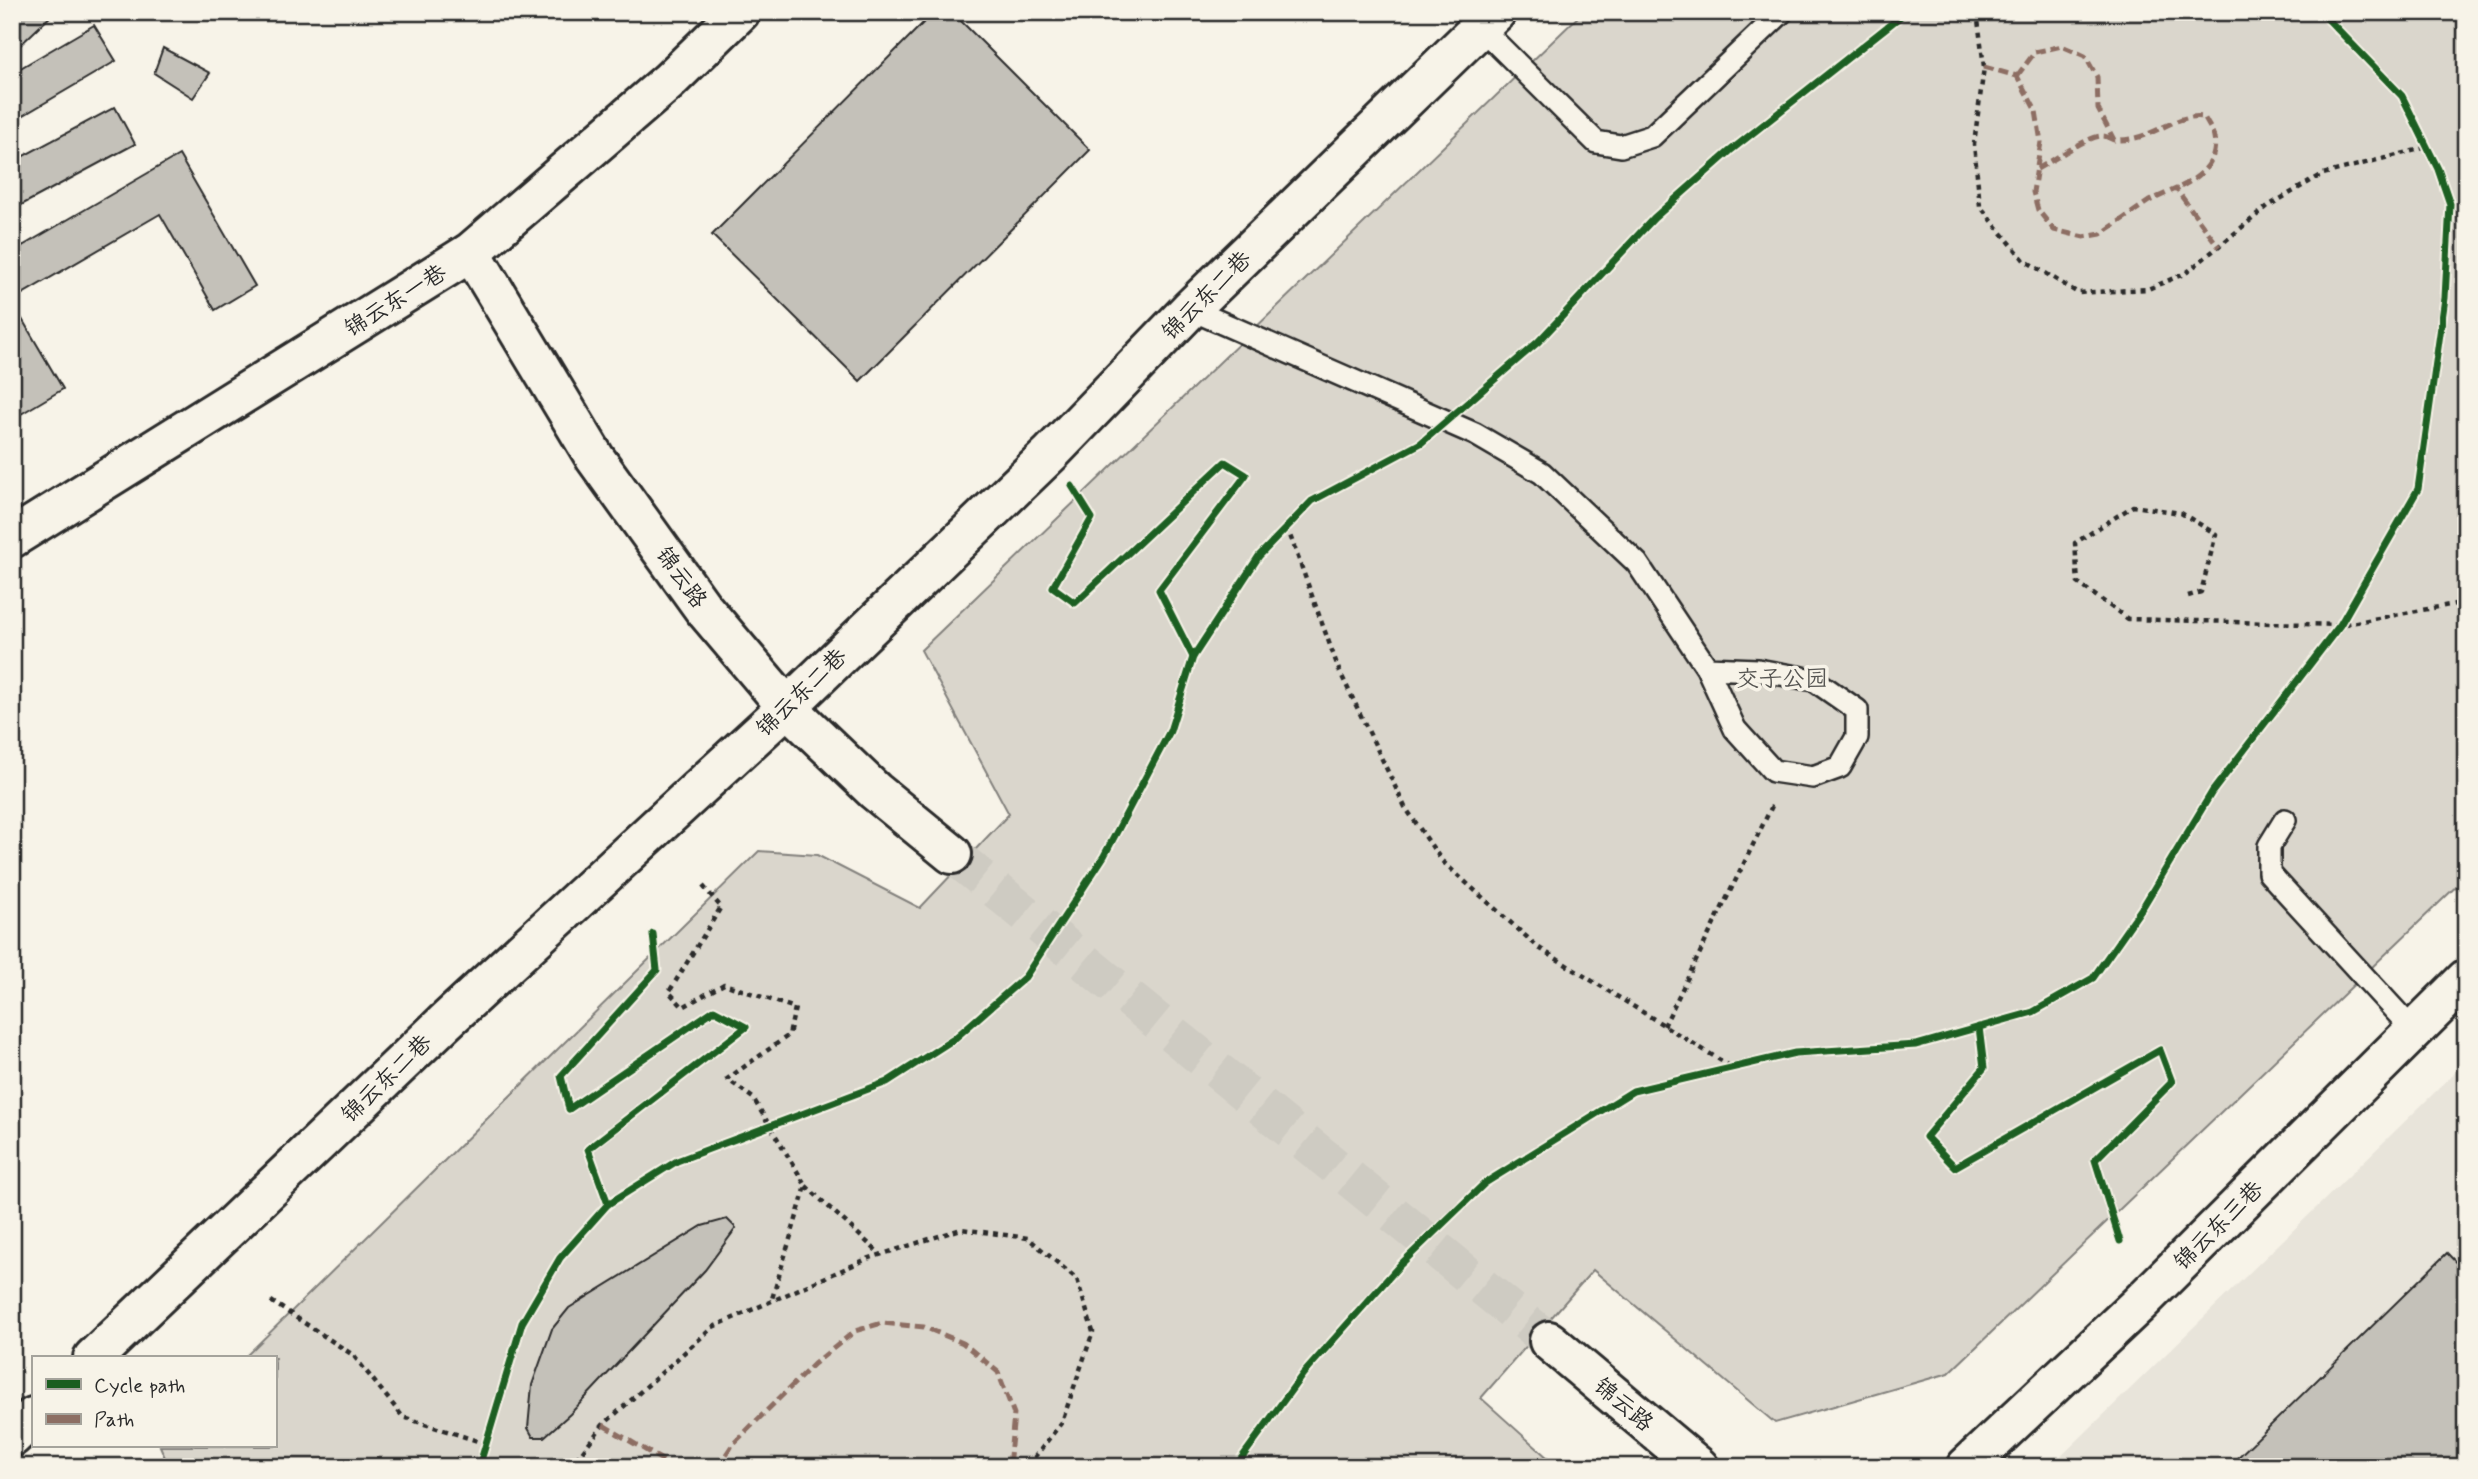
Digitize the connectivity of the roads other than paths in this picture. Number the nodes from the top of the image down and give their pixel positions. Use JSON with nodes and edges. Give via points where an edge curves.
{"nodes":[{"id":1,"x":740,"y":12,"type":"edge"},
{"id":2,"x":1782,"y":12,"type":"edge"},
{"id":3,"x":1488,"y":20,"type":"edge"},
{"id":4,"x":471,"y":252,"type":"junction"},
{"id":5,"x":1190,"y":309,"type":"junction"},
{"id":6,"x":12,"y":538,"type":"edge"},
{"id":7,"x":1707,"y":668,"type":"junction"},
{"id":8,"x":787,"y":707,"type":"junction"},
{"id":9,"x":2285,"y":820,"type":"dead end"},
{"id":10,"x":952,"y":854,"type":"tunnel mouth"},
{"id":11,"x":2466,"y":979,"type":"edge"},
{"id":12,"x":2413,"y":1030,"type":"junction"},
{"id":13,"x":1549,"y":1341,"type":"tunnel mouth"},
{"id":14,"x":95,"y":1356,"type":"edge"},
{"id":15,"x":32,"y":1418,"type":"edge"},
{"id":16,"x":12,"y":1437,"type":"edge"},
{"id":17,"x":1699,"y":1467,"type":"edge"},
{"id":18,"x":1966,"y":1467,"type":"edge"}],
"edges":[{"from":1,"to":4,"type":"street","name":"锦云东一巷","via":[[668,82]]},
{"from":2,"to":3,"type":"lane","via":[[1652,136],[1621,146],[1596,142]]},
{"from":3,"to":5,"type":"street","name":"锦云东二巷"},
{"from":4,"to":6,"type":"street","name":"锦云东一巷"},
{"from":4,"to":8,"type":"street","name":"锦云路","via":[[595,458],[703,608]]},
{"from":5,"to":7,"type":"lane","via":[[1475,434],[1542,473],[1637,563]]},
{"from":5,"to":8,"type":"street","name":"锦云东二巷","via":[[1051,453]]},
{"from":7,"to":7,"type":"lane","via":[[1735,729],[1773,771],[1813,777],[1840,767],[1857,737],[1857,710],[1814,680],[1758,670]]},
{"from":8,"to":10,"type":"street","name":"锦云路","via":[[875,791]]},
{"from":8,"to":14,"type":"street","name":"锦云东二巷","via":[[444,1022]]},
{"from":9,"to":12,"type":"lane","via":[[2269,846],[2269,873]]},
{"from":11,"to":12,"type":"street","name":"锦云东三巷"},
{"from":12,"to":18,"type":"street","name":"锦云东三巷","via":[[2139,1304]]},
{"from":13,"to":17,"type":"street","name":"锦云路"},
{"from":15,"to":16,"type":"street"}]}
